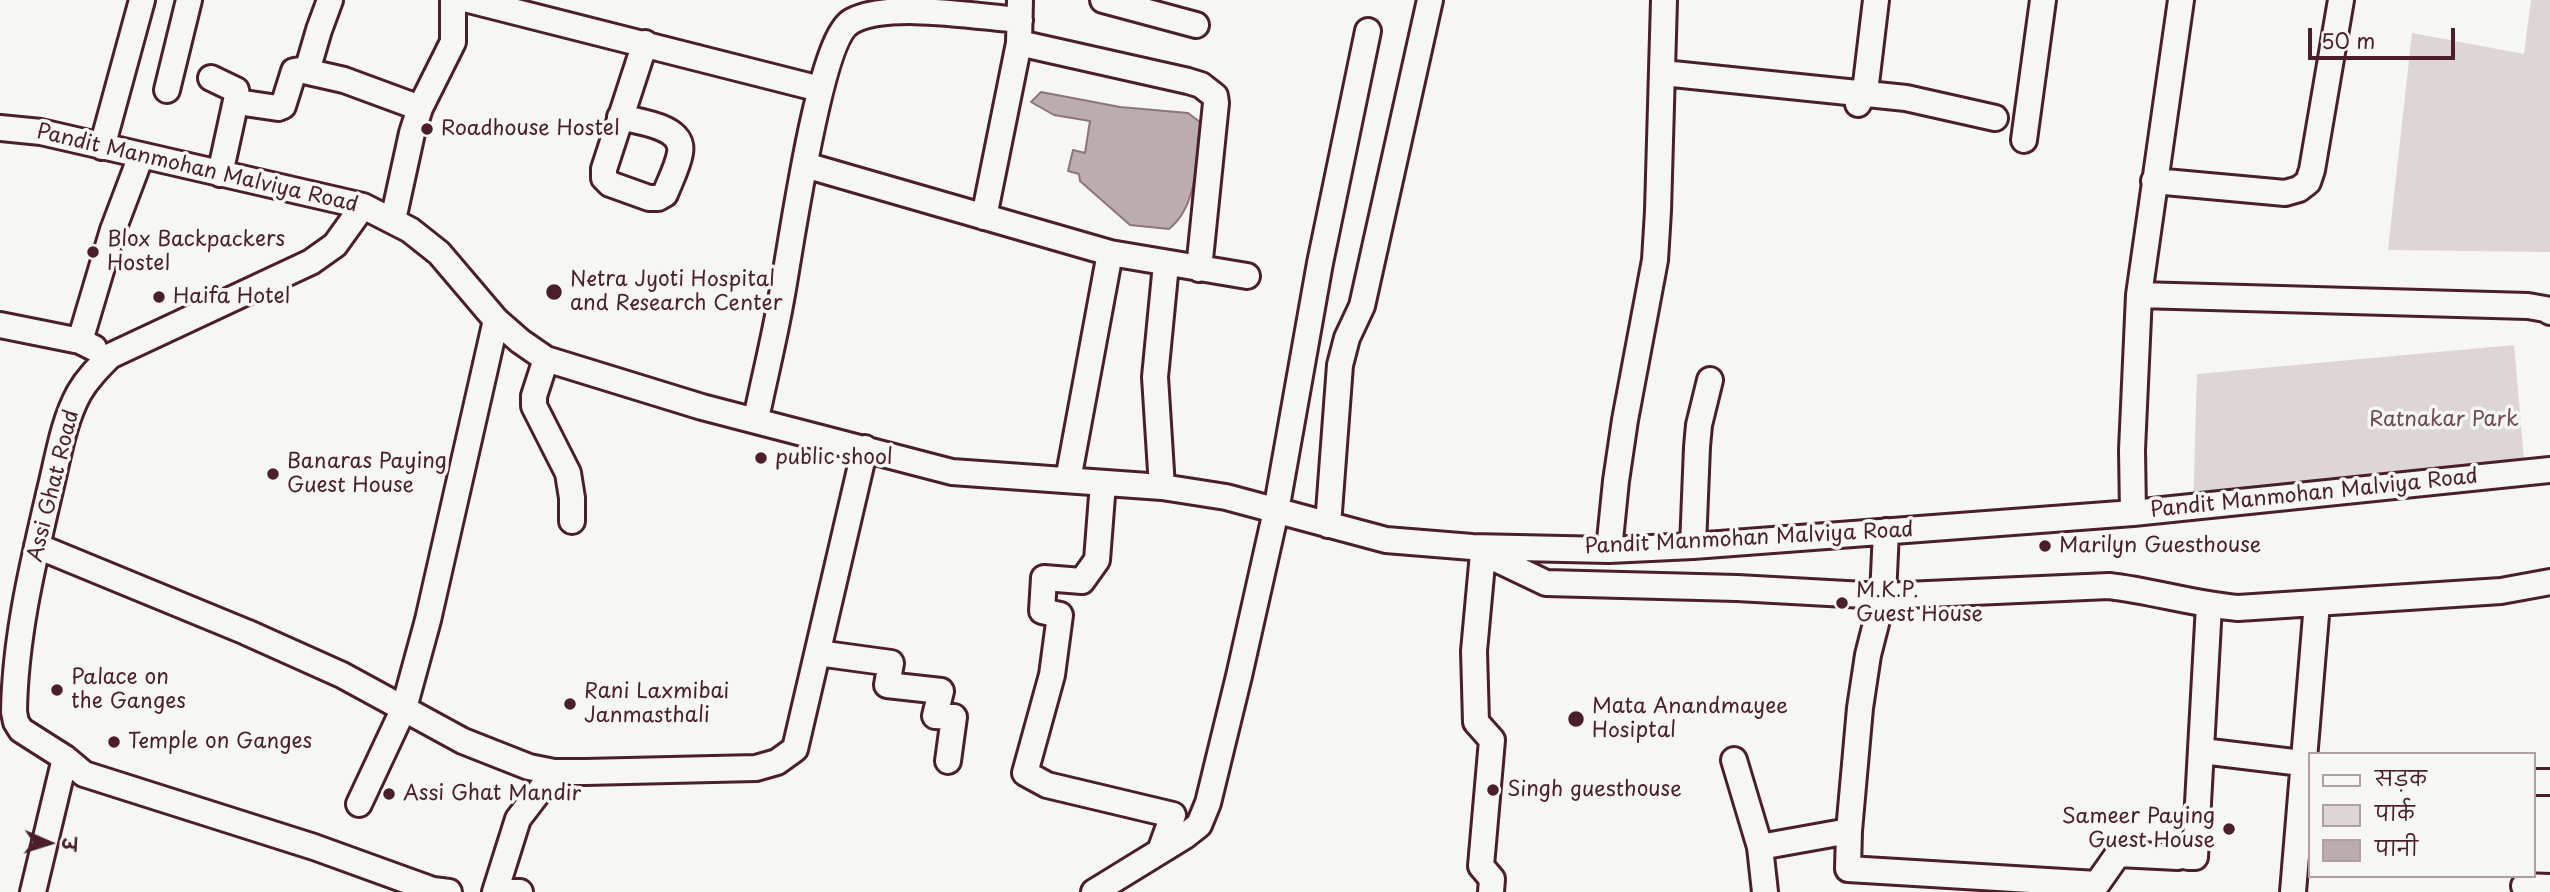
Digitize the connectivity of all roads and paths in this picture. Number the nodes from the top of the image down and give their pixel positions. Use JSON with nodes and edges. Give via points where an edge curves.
{"nodes":[{"id":1,"x":142,"y":0,"type":"edge"},
{"id":2,"x":189,"y":0,"type":"edge"},
{"id":3,"x":330,"y":0,"type":"edge"},
{"id":4,"x":453,"y":0,"type":"edge"},
{"id":5,"x":469,"y":0,"type":"edge"},
{"id":6,"x":1430,"y":0,"type":"edge"},
{"id":7,"x":1664,"y":0,"type":"edge"},
{"id":8,"x":1876,"y":0,"type":"edge"},
{"id":9,"x":2043,"y":0,"type":"edge"},
{"id":10,"x":2181,"y":0,"type":"edge"},
{"id":11,"x":2341,"y":0,"type":"edge"},
{"id":12,"x":1116,"y":2,"type":"edge"},
{"id":13,"x":1020,"y":21,"type":"edge"},
{"id":14,"x":1196,"y":25,"type":"dead end"},
{"id":15,"x":1368,"y":31,"type":"dead end"},
{"id":16,"x":645,"y":43,"type":"junction"},
{"id":17,"x":307,"y":71,"type":"junction"},
{"id":18,"x":1663,"y":72,"type":"junction"},
{"id":19,"x":211,"y":78,"type":"dead end"},
{"id":20,"x":820,"y":89,"type":"junction"},
{"id":21,"x":167,"y":90,"type":"dead end"},
{"id":22,"x":1860,"y":100,"type":"junction"},
{"id":23,"x":237,"y":102,"type":"junction"},
{"id":24,"x":420,"y":108,"type":"junction"},
{"id":25,"x":621,"y":117,"type":"dead end"},
{"id":26,"x":1995,"y":118,"type":"dead end"},
{"id":27,"x":0,"y":128,"type":"edge"},
{"id":28,"x":2024,"y":140,"type":"dead end"},
{"id":29,"x":102,"y":147,"type":"junction"},
{"id":30,"x":141,"y":156,"type":"junction"},
{"id":31,"x":805,"y":165,"type":"junction"},
{"id":32,"x":220,"y":174,"type":"junction"},
{"id":33,"x":2154,"y":181,"type":"junction"},
{"id":34,"x":363,"y":206,"type":"junction"},
{"id":35,"x":984,"y":217,"type":"junction"},
{"id":36,"x":393,"y":220,"type":"junction"},
{"id":37,"x":1110,"y":253,"type":"junction"},
{"id":38,"x":1166,"y":264,"type":"junction"},
{"id":39,"x":1199,"y":269,"type":"junction"},
{"id":40,"x":1247,"y":276,"type":"dead end"},
{"id":41,"x":2139,"y":295,"type":"junction"},
{"id":42,"x":2550,"y":312,"type":"edge"},
{"id":43,"x":496,"y":320,"type":"junction"},
{"id":44,"x":0,"y":325,"type":"edge"},
{"id":45,"x":80,"y":341,"type":"junction"},
{"id":46,"x":110,"y":356,"type":"junction"},
{"id":47,"x":546,"y":359,"type":"junction"},
{"id":48,"x":1710,"y":380,"type":"dead end"},
{"id":49,"x":756,"y":419,"type":"junction"},
{"id":50,"x":865,"y":448,"type":"junction"},
{"id":51,"x":2542,"y":471,"type":"edge"},
{"id":52,"x":1068,"y":480,"type":"junction"},
{"id":53,"x":1103,"y":483,"type":"junction"},
{"id":54,"x":1162,"y":487,"type":"junction"},
{"id":55,"x":1276,"y":511,"type":"junction"},
{"id":56,"x":2133,"y":513,"type":"junction"},
{"id":57,"x":572,"y":521,"type":"dead end"},
{"id":58,"x":1328,"y":525,"type":"junction"},
{"id":59,"x":1885,"y":531,"type":"junction"},
{"id":60,"x":37,"y":546,"type":"junction"},
{"id":61,"x":1693,"y":546,"type":"junction"},
{"id":62,"x":1477,"y":550,"type":"junction"},
{"id":63,"x":1609,"y":550,"type":"junction"},
{"id":64,"x":2550,"y":582,"type":"edge"},
{"id":65,"x":1883,"y":596,"type":"junction"},
{"id":66,"x":2317,"y":603,"type":"junction"},
{"id":67,"x":2209,"y":605,"type":"junction"},
{"id":68,"x":10,"y":634,"type":"edge"},
{"id":69,"x":818,"y":653,"type":"junction"},
{"id":70,"x":404,"y":708,"type":"junction"},
{"id":71,"x":2202,"y":751,"type":"junction"},
{"id":72,"x":65,"y":758,"type":"junction"},
{"id":73,"x":1734,"y":760,"type":"dead end"},
{"id":74,"x":948,"y":761,"type":"dead end"},
{"id":75,"x":2306,"y":763,"type":"edge"},
{"id":76,"x":554,"y":772,"type":"junction"},
{"id":77,"x":359,"y":804,"type":"dead end"},
{"id":78,"x":1849,"y":831,"type":"junction"},
{"id":79,"x":1760,"y":847,"type":"junction"},
{"id":80,"x":1160,"y":851,"type":"junction"},
{"id":81,"x":394,"y":876,"type":"junction"},
{"id":82,"x":2524,"y":886,"type":"dead end"},
{"id":83,"x":2550,"y":887,"type":"edge"},
{"id":84,"x":33,"y":892,"type":"edge"},
{"id":85,"x":371,"y":892,"type":"edge"},
{"id":86,"x":449,"y":892,"type":"edge"},
{"id":87,"x":495,"y":892,"type":"edge"},
{"id":88,"x":511,"y":892,"type":"edge"},
{"id":89,"x":520,"y":892,"type":"edge"},
{"id":90,"x":1094,"y":892,"type":"edge"},
{"id":91,"x":1491,"y":892,"type":"edge"},
{"id":92,"x":1765,"y":892,"type":"edge"},
{"id":93,"x":2293,"y":892,"type":"edge"}],
"edges":[{"from":1,"to":29,"type":"street"},
{"from":2,"to":21,"type":"street"},
{"from":3,"to":17,"type":"street"},
{"from":4,"to":24,"type":"street","via":[[453,42]]},
{"from":5,"to":16,"type":"street"},
{"from":6,"to":58,"type":"street","via":[[1363,306],[1342,351]]},
{"from":7,"to":18,"type":"street"},
{"from":8,"to":22,"type":"street"},
{"from":9,"to":28,"type":"street"},
{"from":10,"to":33,"type":"street"},
{"from":11,"to":33,"type":"street","via":[[2308,182],[2285,193]]},
{"from":12,"to":14,"type":"street"},
{"from":13,"to":20,"type":"street","via":[[926,12],[879,13],[850,21],[842,29]]},
{"from":13,"to":35,"type":"street"},
{"from":13,"to":39,"type":"street","via":[[1201,85],[1215,96]]},
{"from":15,"to":55,"type":"street","via":[[1320,262]]},
{"from":16,"to":20,"type":"street"},
{"from":16,"to":25,"type":"street"},
{"from":17,"to":23,"type":"street","via":[[294,71],[283,106]]},
{"from":17,"to":24,"type":"street"},
{"from":18,"to":22,"type":"street"},
{"from":18,"to":63,"type":"street","via":[[1655,260],[1625,420]]},
{"from":19,"to":23,"type":"street","via":[[236,90]]},
{"from":20,"to":31,"type":"street"},
{"from":22,"to":26,"type":"street","via":[[1906,98]]},
{"from":23,"to":32,"type":"street"},
{"from":24,"to":36,"type":"street"},
{"from":27,"to":29,"type":"street","name":"Pandit Manmohan Malviya Road","via":[[41,132]]},
{"from":29,"to":30,"type":"street","name":"Pandit Manmohan Malviya Road"},
{"from":30,"to":32,"type":"street","name":"Pandit Manmohan Malviya Road"},
{"from":30,"to":45,"type":"street"},
{"from":31,"to":35,"type":"street"},
{"from":31,"to":49,"type":"street"},
{"from":32,"to":34,"type":"street","name":"Pandit Manmohan Malviya Road"},
{"from":33,"to":41,"type":"street"},
{"from":34,"to":36,"type":"street","name":"Pandit Manmohan Malviya Road"},
{"from":34,"to":46,"type":"street","name":"Assi Ghat Road","via":[[335,245],[311,262]]},
{"from":35,"to":37,"type":"street"},
{"from":36,"to":43,"type":"street","name":"Pandit Manmohan Malviya Road","via":[[439,253]]},
{"from":37,"to":38,"type":"street"},
{"from":37,"to":52,"type":"street"},
{"from":38,"to":39,"type":"street"},
{"from":38,"to":54,"type":"street","via":[[1155,377]]},
{"from":39,"to":40,"type":"street"},
{"from":41,"to":42,"type":"street","via":[[2528,306]]},
{"from":41,"to":56,"type":"street"},
{"from":43,"to":47,"type":"street","name":"Pandit Manmohan Malviya Road"},
{"from":43,"to":70,"type":"street"},
{"from":44,"to":45,"type":"street"},
{"from":45,"to":46,"type":"street"},
{"from":46,"to":60,"type":"street","name":"Assi Ghat Road","via":[[78,396]]},
{"from":47,"to":49,"type":"street","name":"Pandit Manmohan Malviya Road"},
{"from":47,"to":57,"type":"street","via":[[534,406],[568,473]]},
{"from":48,"to":61,"type":"street","via":[[1697,447]]},
{"from":49,"to":50,"type":"street","name":"Pandit Manmohan Malviya Road"},
{"from":50,"to":52,"type":"street","name":"Pandit Manmohan Malviya Road","via":[[952,472]]},
{"from":50,"to":69,"type":"street"},
{"from":51,"to":56,"type":"street","name":"Pandit Manmohan Malviya Road"},
{"from":52,"to":53,"type":"street","name":"Pandit Manmohan Malviya Road"},
{"from":53,"to":54,"type":"street","name":"Pandit Manmohan Malviya Road"},
{"from":53,"to":80,"type":"street","via":[[1097,560],[1082,582],[1044,578],[1042,611],[1060,615],[1052,675],[1025,774],[1046,785],[1173,815]]},
{"from":54,"to":55,"type":"street","name":"Pandit Manmohan Malviya Road"},
{"from":55,"to":58,"type":"street","name":"Pandit Manmohan Malviya Road"},
{"from":55,"to":80,"type":"street","via":[[1208,803],[1199,825]]},
{"from":56,"to":59,"type":"street","name":"Pandit Manmohan Malviya Road"},
{"from":58,"to":62,"type":"street","name":"Pandit Manmohan Malviya Road","via":[[1386,540]]},
{"from":59,"to":61,"type":"street","name":"Pandit Manmohan Malviya Road"},
{"from":59,"to":65,"type":"street"},
{"from":60,"to":68,"type":"street","name":"Assi Ghat Road"},
{"from":60,"to":70,"type":"street","via":[[246,632]]},
{"from":61,"to":63,"type":"street","name":"Pandit Manmohan Malviya Road"},
{"from":62,"to":63,"type":"street","name":"Pandit Manmohan Malviya Road"},
{"from":62,"to":65,"type":"street","via":[[1546,583]]},
{"from":62,"to":91,"type":"street","via":[[1476,722],[1492,740],[1481,866],[1492,880]]},
{"from":64,"to":66,"type":"street","via":[[2501,591]]},
{"from":65,"to":67,"type":"street","via":[[2109,586]]},
{"from":65,"to":78,"type":"street","via":[[1860,708]]},
{"from":66,"to":67,"type":"street","via":[[2238,608]]},
{"from":66,"to":75,"type":"street"},
{"from":67,"to":71,"type":"street"},
{"from":68,"to":72,"type":"street","name":"Assi Ghat Road","via":[[16,722]]},
{"from":69,"to":74,"type":"street","via":[[891,663],[887,685],[941,691],[936,716],[954,717]]},
{"from":69,"to":76,"type":"street","via":[[795,749],[777,762],[756,768]]},
{"from":70,"to":76,"type":"street","via":[[463,741]]},
{"from":70,"to":77,"type":"street"},
{"from":71,"to":75,"type":"street"},
{"from":71,"to":78,"type":"street","via":[[2195,857],[2118,854],[2097,884],[1848,869]]},
{"from":72,"to":81,"type":"street","name":"Assi Ghat Road","via":[[84,774]]},
{"from":72,"to":84,"type":"street"},
{"from":73,"to":79,"type":"street"},
{"from":75,"to":93,"type":"street"},
{"from":76,"to":87,"type":"street","via":[[518,819]]},
{"from":78,"to":79,"type":"street"},
{"from":79,"to":92,"type":"street"},
{"from":80,"to":90,"type":"street"},
{"from":81,"to":85,"type":"street"},
{"from":81,"to":86,"type":"street","name":"Assi Ghat Road"},
{"from":82,"to":83,"type":"street"},
{"from":88,"to":89,"type":"street"}]}
